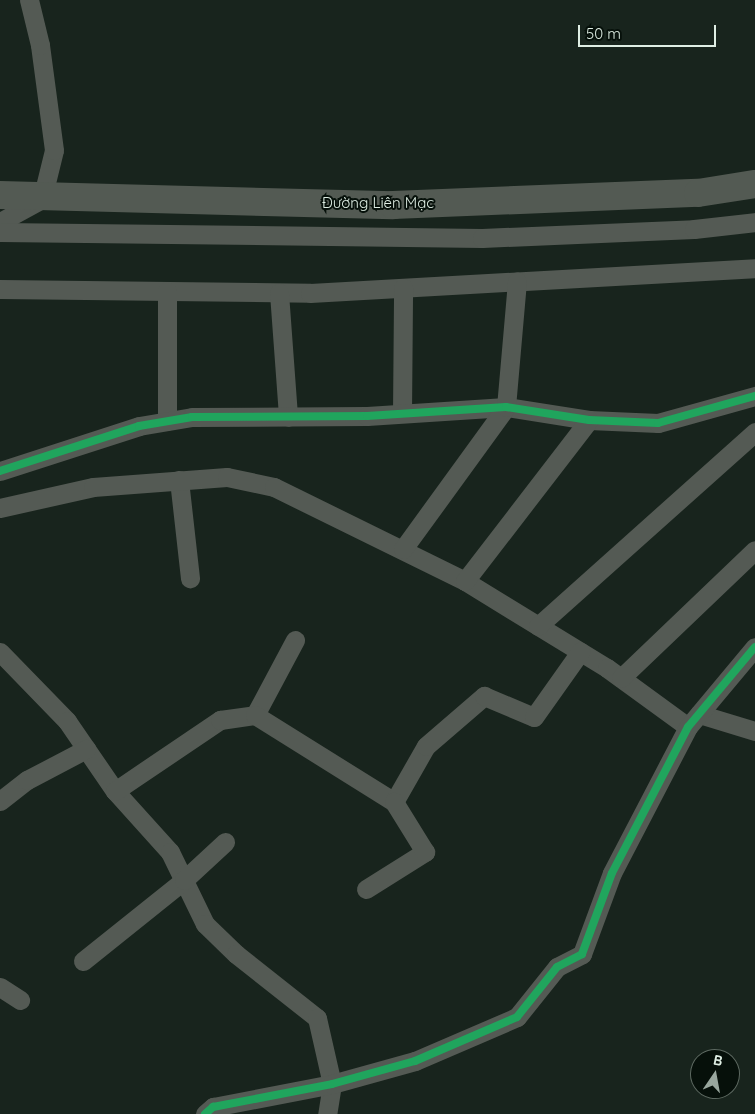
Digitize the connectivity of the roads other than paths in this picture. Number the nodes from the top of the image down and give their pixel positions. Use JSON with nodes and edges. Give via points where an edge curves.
{"nodes":[{"id":1,"x":29,"y":0,"type":"edge"},
{"id":2,"x":755,"y":184,"type":"edge"},
{"id":3,"x":0,"y":195,"type":"edge"},
{"id":4,"x":42,"y":199,"type":"junction"},
{"id":5,"x":0,"y":222,"type":"edge"},
{"id":6,"x":755,"y":222,"type":"edge"},
{"id":7,"x":0,"y":232,"type":"edge"},
{"id":8,"x":755,"y":268,"type":"edge"},
{"id":9,"x":517,"y":281,"type":"junction"},
{"id":10,"x":402,"y":288,"type":"junction"},
{"id":11,"x":0,"y":290,"type":"edge"},
{"id":12,"x":167,"y":291,"type":"junction"},
{"id":13,"x":279,"y":293,"type":"junction"},
{"id":14,"x":755,"y":396,"type":"edge"},
{"id":15,"x":506,"y":407,"type":"junction"},
{"id":16,"x":402,"y":413,"type":"junction"},
{"id":17,"x":288,"y":417,"type":"junction"},
{"id":18,"x":589,"y":420,"type":"junction"},
{"id":19,"x":167,"y":421,"type":"junction"},
{"id":20,"x":755,"y":432,"type":"edge"},
{"id":21,"x":0,"y":471,"type":"edge"},
{"id":22,"x":179,"y":480,"type":"junction"},
{"id":23,"x":0,"y":508,"type":"edge"},
{"id":24,"x":403,"y":549,"type":"junction"},
{"id":25,"x":755,"y":550,"type":"edge"},
{"id":26,"x":190,"y":578,"type":"dead end"},
{"id":27,"x":465,"y":581,"type":"junction"},
{"id":28,"x":538,"y":626,"type":"junction"},
{"id":29,"x":295,"y":640,"type":"dead end"},
{"id":30,"x":755,"y":647,"type":"edge"},
{"id":31,"x":580,"y":652,"type":"junction"},
{"id":32,"x":2,"y":657,"type":"edge"},
{"id":33,"x":621,"y":678,"type":"junction"},
{"id":34,"x":255,"y":716,"type":"junction"},
{"id":35,"x":693,"y":721,"type":"junction"},
{"id":36,"x":755,"y":731,"type":"edge"},
{"id":37,"x":86,"y":749,"type":"junction"},
{"id":38,"x":115,"y":791,"type":"junction"},
{"id":39,"x":0,"y":801,"type":"edge"},
{"id":40,"x":394,"y":802,"type":"junction"},
{"id":41,"x":225,"y":842,"type":"dead end"},
{"id":42,"x":184,"y":880,"type":"junction"},
{"id":43,"x":366,"y":889,"type":"dead end"},
{"id":44,"x":83,"y":961,"type":"dead end"},
{"id":45,"x":0,"y":987,"type":"edge"},
{"id":46,"x":20,"y":1000,"type":"dead end"},
{"id":47,"x":332,"y":1084,"type":"junction"},
{"id":48,"x":205,"y":1114,"type":"edge"},
{"id":49,"x":327,"y":1114,"type":"edge"}],
"edges":[{"from":1,"to":4,"type":"street","via":[[40,45],[54,150]]},
{"from":2,"to":4,"type":"main road","name":"Đường Liên Mạc","via":[[698,193],[393,205]]},
{"from":3,"to":4,"type":"main road","name":"Đường Liên Mạc"},
{"from":4,"to":5,"type":"street"},
{"from":6,"to":7,"type":"street","via":[[694,229],[482,238]]},
{"from":8,"to":9,"type":"street"},
{"from":9,"to":10,"type":"street"},
{"from":9,"to":15,"type":"street"},
{"from":10,"to":13,"type":"street"},
{"from":10,"to":16,"type":"street"},
{"from":11,"to":12,"type":"street"},
{"from":12,"to":13,"type":"street"},
{"from":12,"to":19,"type":"street"},
{"from":13,"to":17,"type":"street"},
{"from":14,"to":18,"type":"street","via":[[658,423]]},
{"from":15,"to":16,"type":"street"},
{"from":15,"to":18,"type":"street"},
{"from":15,"to":24,"type":"street"},
{"from":16,"to":17,"type":"street"},
{"from":17,"to":19,"type":"street","via":[[192,417]]},
{"from":18,"to":27,"type":"street"},
{"from":19,"to":21,"type":"street","via":[[139,426]]},
{"from":20,"to":28,"type":"street"},
{"from":22,"to":23,"type":"street","via":[[93,487]]},
{"from":22,"to":24,"type":"street","via":[[227,477],[274,487]]},
{"from":22,"to":26,"type":"street"},
{"from":24,"to":27,"type":"street"},
{"from":25,"to":33,"type":"street"},
{"from":27,"to":28,"type":"street"},
{"from":28,"to":31,"type":"street"},
{"from":29,"to":34,"type":"street"},
{"from":30,"to":35,"type":"street"},
{"from":31,"to":33,"type":"street"},
{"from":31,"to":40,"type":"street","via":[[534,717],[484,696],[426,746]]},
{"from":32,"to":37,"type":"street","via":[[67,721]]},
{"from":33,"to":35,"type":"street"},
{"from":34,"to":38,"type":"street","via":[[220,720]]},
{"from":34,"to":40,"type":"street"},
{"from":35,"to":36,"type":"street"},
{"from":35,"to":47,"type":"street","via":[[612,873],[582,954],[557,967],[517,1017],[415,1061]]},
{"from":37,"to":38,"type":"street"},
{"from":37,"to":39,"type":"street","via":[[26,780]]},
{"from":38,"to":42,"type":"street","via":[[170,852]]},
{"from":40,"to":43,"type":"street","via":[[425,852]]},
{"from":41,"to":42,"type":"street"},
{"from":42,"to":44,"type":"street"},
{"from":42,"to":47,"type":"street","via":[[205,924],[236,954],[317,1018]]},
{"from":45,"to":46,"type":"street"},
{"from":47,"to":48,"type":"street","via":[[213,1107]]},
{"from":47,"to":49,"type":"street"}]}
